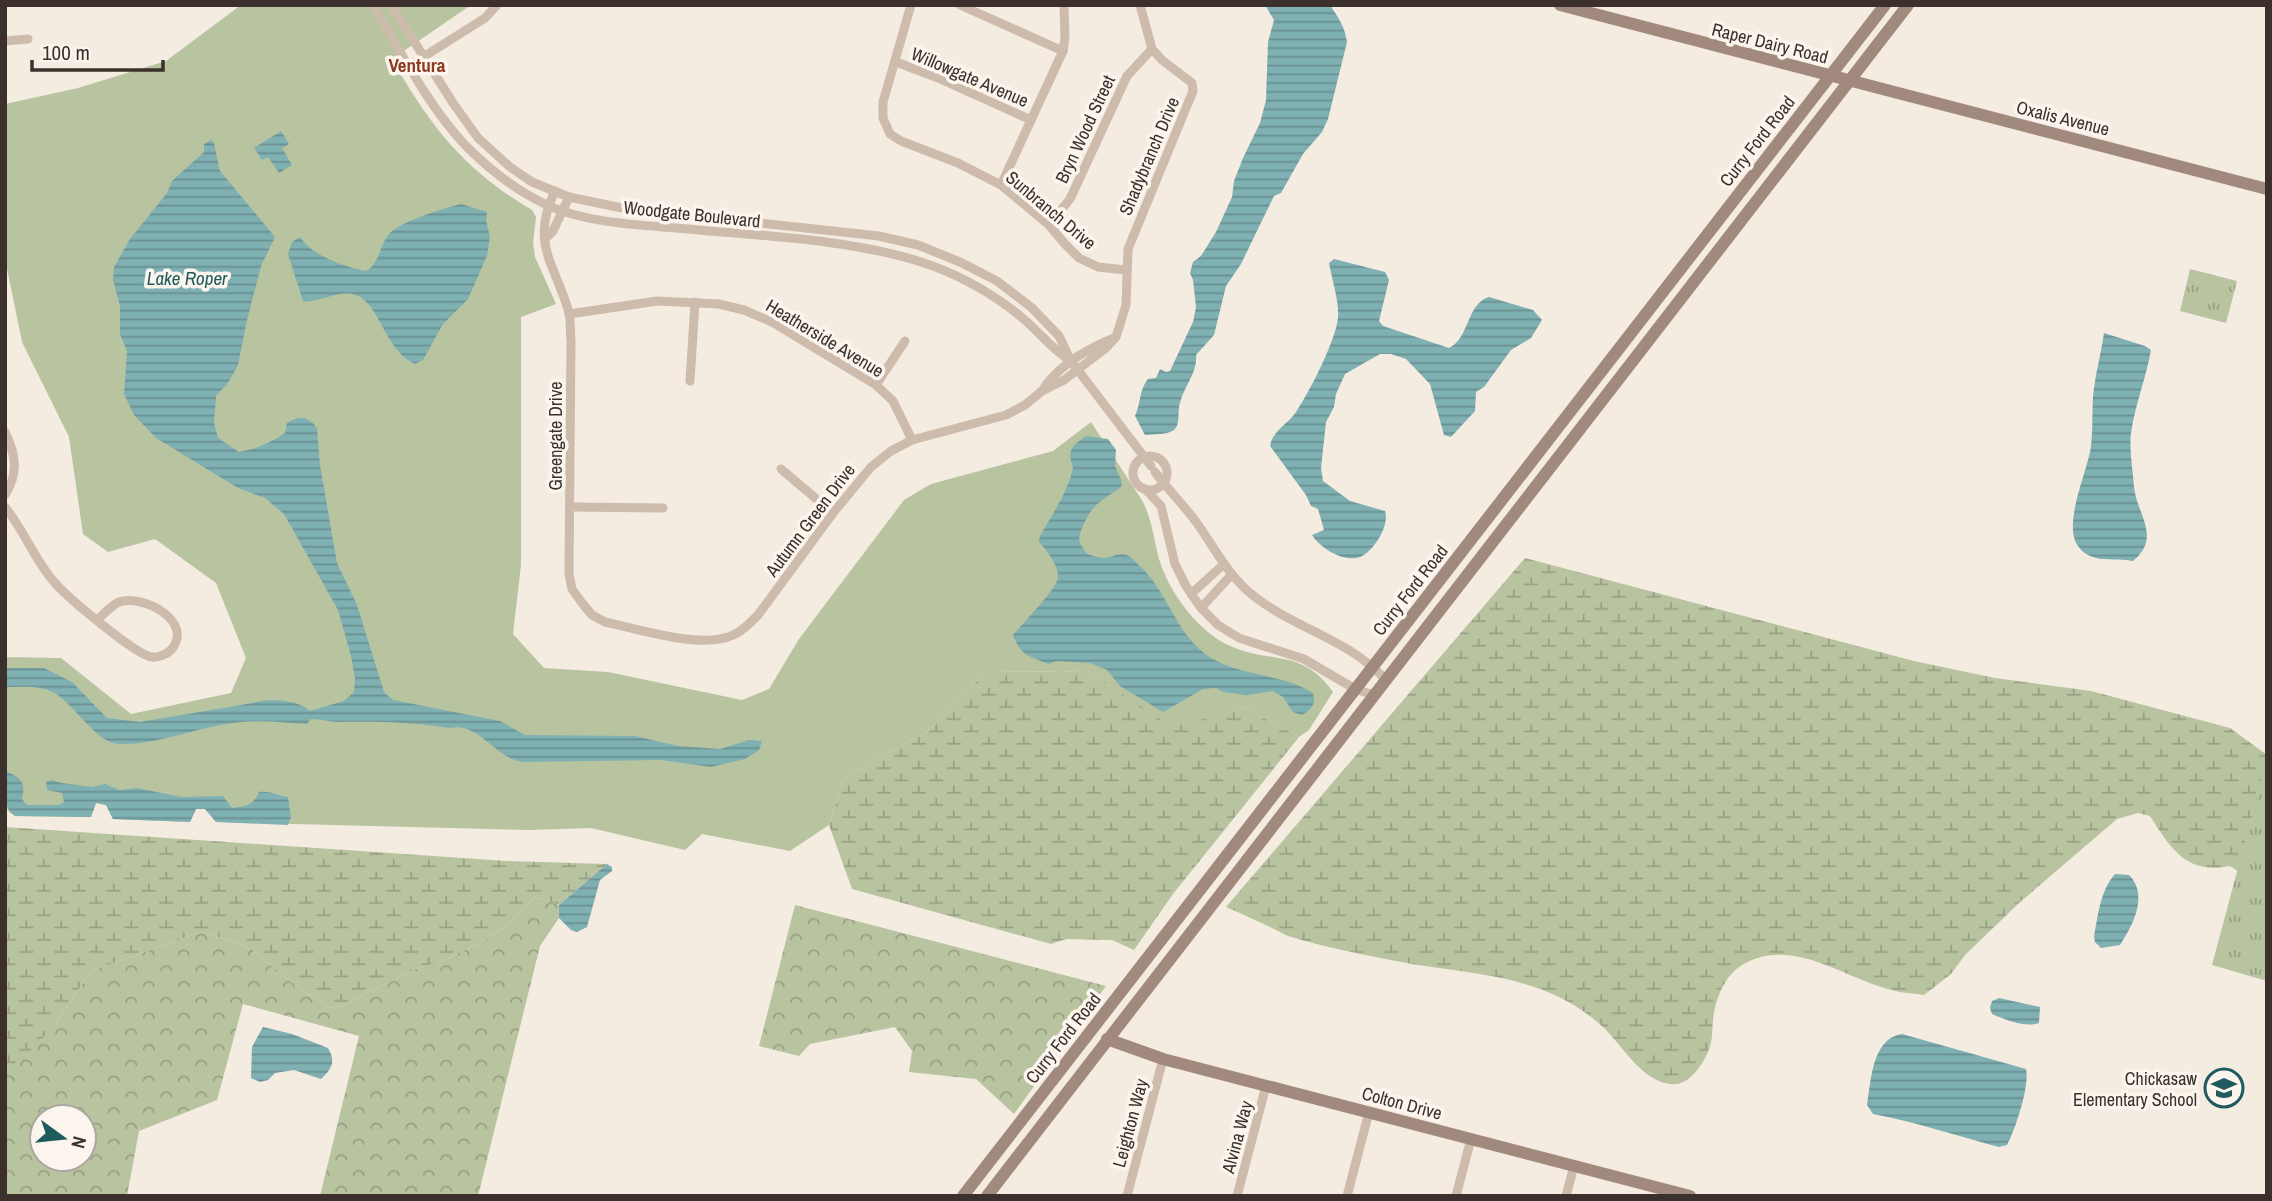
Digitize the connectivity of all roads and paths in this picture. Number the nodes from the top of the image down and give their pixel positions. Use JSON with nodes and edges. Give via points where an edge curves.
{"nodes":[{"id":1,"x":373,"y":5,"type":"edge"},
{"id":2,"x":391,"y":5,"type":"edge"},
{"id":3,"x":497,"y":5,"type":"edge"},
{"id":4,"x":911,"y":5,"type":"edge"},
{"id":5,"x":960,"y":5,"type":"edge"},
{"id":6,"x":1064,"y":5,"type":"edge"},
{"id":7,"x":1140,"y":5,"type":"edge"},
{"id":8,"x":1560,"y":5,"type":"edge"},
{"id":9,"x":1885,"y":5,"type":"edge"},
{"id":10,"x":1908,"y":5,"type":"edge"},
{"id":11,"x":28,"y":39,"type":"dead end"},
{"id":12,"x":5,"y":41,"type":"edge"},
{"id":13,"x":1152,"y":48,"type":"junction"},
{"id":14,"x":1063,"y":51,"type":"junction"},
{"id":15,"x":423,"y":58,"type":"junction"},
{"id":16,"x":896,"y":62,"type":"junction"},
{"id":17,"x":409,"y":66,"type":"junction"},
{"id":18,"x":1829,"y":76,"type":"junction"},
{"id":19,"x":1850,"y":81,"type":"junction"},
{"id":20,"x":1031,"y":120,"type":"junction"},
{"id":21,"x":1782,"y":137,"type":"junction"},
{"id":22,"x":1001,"y":185,"type":"junction"},
{"id":23,"x":2267,"y":189,"type":"edge"},
{"id":24,"x":555,"y":191,"type":"junction"},
{"id":25,"x":569,"y":197,"type":"junction"},
{"id":26,"x":548,"y":206,"type":"junction"},
{"id":27,"x":563,"y":211,"type":"junction"},
{"id":28,"x":688,"y":215,"type":"junction"},
{"id":29,"x":1049,"y":225,"type":"junction"},
{"id":30,"x":686,"y":229,"type":"junction"},
{"id":31,"x":545,"y":239,"type":"junction"},
{"id":32,"x":1727,"y":239,"type":"junction"},
{"id":33,"x":1696,"y":248,"type":"junction"},
{"id":34,"x":1126,"y":270,"type":"junction"},
{"id":35,"x":695,"y":302,"type":"junction"},
{"id":36,"x":569,"y":314,"type":"junction"},
{"id":37,"x":1651,"y":337,"type":"junction"},
{"id":38,"x":905,"y":341,"type":"dead end"},
{"id":39,"x":1074,"y":365,"type":"junction"},
{"id":40,"x":690,"y":381,"type":"dead end"},
{"id":41,"x":876,"y":385,"type":"junction"},
{"id":42,"x":5,"y":432,"type":"edge"},
{"id":43,"x":912,"y":440,"type":"junction"},
{"id":44,"x":1130,"y":440,"type":"junction"},
{"id":45,"x":1547,"y":441,"type":"junction"},
{"id":46,"x":1563,"y":452,"type":"junction"},
{"id":47,"x":1145,"y":457,"type":"junction"},
{"id":48,"x":1137,"y":463,"type":"junction"},
{"id":49,"x":781,"y":469,"type":"dead end"},
{"id":50,"x":1164,"y":483,"type":"junction"},
{"id":51,"x":1145,"y":489,"type":"junction"},
{"id":52,"x":5,"y":495,"type":"edge"},
{"id":53,"x":5,"y":506,"type":"edge"},
{"id":54,"x":571,"y":507,"type":"junction"},
{"id":55,"x":663,"y":509,"type":"dead end"},
{"id":56,"x":833,"y":513,"type":"junction"},
{"id":57,"x":1224,"y":564,"type":"junction"},
{"id":58,"x":1232,"y":574,"type":"junction"},
{"id":59,"x":1191,"y":594,"type":"junction"},
{"id":60,"x":1201,"y":608,"type":"junction"},
{"id":61,"x":98,"y":619,"type":"junction"},
{"id":62,"x":605,"y":622,"type":"joint"},
{"id":63,"x":1373,"y":666,"type":"junction"},
{"id":64,"x":1386,"y":680,"type":"junction"},
{"id":65,"x":1354,"y":690,"type":"junction"},
{"id":66,"x":1374,"y":695,"type":"junction"},
{"id":67,"x":1223,"y":859,"type":"junction"},
{"id":68,"x":1085,"y":1038,"type":"junction"},
{"id":69,"x":1107,"y":1040,"type":"junction"},
{"id":70,"x":1163,"y":1059,"type":"junction"},
{"id":71,"x":1266,"y":1086,"type":"junction"},
{"id":72,"x":1369,"y":1112,"type":"junction"},
{"id":73,"x":1471,"y":1139,"type":"junction"},
{"id":74,"x":1574,"y":1166,"type":"junction"},
{"id":75,"x":987,"y":1195,"type":"edge"},
{"id":76,"x":1683,"y":1195,"type":"edge"},
{"id":77,"x":963,"y":1196,"type":"edge"},
{"id":78,"x":1127,"y":1196,"type":"edge"},
{"id":79,"x":1237,"y":1196,"type":"edge"},
{"id":80,"x":1348,"y":1196,"type":"edge"},
{"id":81,"x":1456,"y":1196,"type":"edge"},
{"id":82,"x":1566,"y":1196,"type":"edge"}],
"edges":[{"from":1,"to":17,"type":"street","name":"Woodgate Boulevard"},
{"from":2,"to":15,"type":"street","name":"Woodgate Boulevard"},
{"from":3,"to":15,"type":"street","via":[[485,18]]},
{"from":4,"to":16,"type":"street","name":"Sunbranch Drive"},
{"from":5,"to":14,"type":"street"},
{"from":6,"to":14,"type":"street"},
{"from":7,"to":13,"type":"street"},
{"from":8,"to":18,"type":"main road","name":"Raper Dairy Road"},
{"from":9,"to":18,"type":"main road","name":"Curry Ford Road"},
{"from":10,"to":19,"type":"main road","name":"Curry Ford Road"},
{"from":11,"to":12,"type":"street"},
{"from":13,"to":29,"type":"street","name":"Bryn Wood Street","via":[[1127,76],[1070,199]]},
{"from":13,"to":34,"type":"street","name":"Shadybranch Drive","via":[[1192,83],[1193,91],[1135,229]]},
{"from":14,"to":20,"type":"street"},
{"from":15,"to":17,"type":"street"},
{"from":15,"to":24,"type":"street","name":"Woodgate Boulevard","via":[[478,138],[510,167]]},
{"from":16,"to":20,"type":"street","name":"Willowgate Avenue"},
{"from":16,"to":22,"type":"street","name":"Sunbranch Drive","via":[[883,102],[890,134]]},
{"from":17,"to":26,"type":"street","name":"Woodgate Boulevard","via":[[466,146],[497,174]]},
{"from":18,"to":19,"type":"main road","name":"Raper Dairy Road"},
{"from":18,"to":21,"type":"main road","name":"Curry Ford Road"},
{"from":19,"to":23,"type":"main road","name":"Oxalis Avenue"},
{"from":19,"to":32,"type":"main road","name":"Curry Ford Road"},
{"from":20,"to":22,"type":"street"},
{"from":21,"to":32,"type":"main road","via":[[1726,223]]},
{"from":21,"to":33,"type":"main road","name":"Curry Ford Road"},
{"from":22,"to":29,"type":"street","name":"Sunbranch Drive"},
{"from":24,"to":25,"type":"street","name":"Woodgate Boulevard"},
{"from":24,"to":26,"type":"street","name":"Greengate Drive"},
{"from":25,"to":27,"type":"street"},
{"from":25,"to":28,"type":"street","name":"Woodgate Boulevard"},
{"from":26,"to":27,"type":"street","name":"Woodgate Boulevard"},
{"from":26,"to":31,"type":"street","name":"Greengate Drive"},
{"from":27,"to":30,"type":"street","name":"Woodgate Boulevard"},
{"from":27,"to":31,"type":"street"},
{"from":28,"to":30,"type":"street"},
{"from":28,"to":39,"type":"street","name":"Woodgate Boulevard","via":[[844,231],[918,245],[997,281],[1031,307],[1059,336]]},
{"from":29,"to":34,"type":"street","name":"Sunbranch Drive","via":[[1079,258],[1098,267]]},
{"from":30,"to":39,"type":"street","name":"Woodgate Boulevard","via":[[840,245],[920,262],[991,295]]},
{"from":31,"to":36,"type":"street","name":"Greengate Drive","via":[[546,256]]},
{"from":32,"to":37,"type":"main road","name":"Curry Ford Road"},
{"from":33,"to":37,"type":"main road","via":[[1698,265],[1658,315]]},
{"from":33,"to":45,"type":"main road","name":"Curry Ford Road"},
{"from":34,"to":39,"type":"street","name":"Shadybranch Drive","via":[[1126,305],[1116,337],[1089,348]]},
{"from":35,"to":36,"type":"street","name":"Heatherside Avenue","via":[[657,301]]},
{"from":35,"to":40,"type":"street"},
{"from":35,"to":41,"type":"street","name":"Heatherside Avenue","via":[[744,310],[772,322]]},
{"from":36,"to":54,"type":"street","name":"Greengate Drive"},
{"from":37,"to":46,"type":"main road","name":"Curry Ford Road"},
{"from":38,"to":41,"type":"street"},
{"from":39,"to":43,"type":"street","name":"Autumn Green Drive","via":[[1064,380],[1006,415]]},
{"from":39,"to":44,"type":"street","name":"Woodgate Boulevard"},
{"from":41,"to":43,"type":"street","name":"Heatherside Avenue","via":[[893,401]]},
{"from":42,"to":52,"type":"street","via":[[15,458]]},
{"from":43,"to":56,"type":"street","name":"Autumn Green Drive","via":[[871,467]]},
{"from":44,"to":47,"type":"street","name":"Woodgate Boulevard"},
{"from":44,"to":48,"type":"street","name":"Woodgate Boulevard"},
{"from":45,"to":46,"type":"street"},
{"from":45,"to":63,"type":"main road","name":"Curry Ford Road"},
{"from":46,"to":64,"type":"main road","name":"Curry Ford Road"},
{"from":47,"to":48,"type":"street"},
{"from":47,"to":50,"type":"street","name":"Woodgate Boulevard"},
{"from":47,"to":50,"type":"street","via":[[1163,463]]},
{"from":48,"to":51,"type":"street","name":"Woodgate Boulevard","via":[[1134,479]]},
{"from":49,"to":56,"type":"street"},
{"from":50,"to":51,"type":"street"},
{"from":50,"to":57,"type":"street","name":"Woodgate Boulevard"},
{"from":51,"to":59,"type":"street","via":[[1161,506],[1175,565]]},
{"from":53,"to":61,"type":"street","via":[[54,582]]},
{"from":54,"to":55,"type":"street"},
{"from":54,"to":62,"type":"street","name":"Greengate Drive","via":[[572,589],[592,615]]},
{"from":56,"to":62,"type":"street","name":"Autumn Green Drive","via":[[758,615],[731,636],[697,641]]},
{"from":57,"to":58,"type":"street","name":"Woodgate Boulevard"},
{"from":57,"to":59,"type":"street"},
{"from":58,"to":60,"type":"street"},
{"from":58,"to":63,"type":"street","name":"Woodgate Boulevard","via":[[1279,613],[1329,637]]},
{"from":59,"to":60,"type":"street"},
{"from":60,"to":65,"type":"street","via":[[1239,638],[1304,659]]},
{"from":61,"to":61,"type":"street","via":[[139,653],[154,658],[169,653],[176,642],[174,622],[148,604],[118,603]]},
{"from":63,"to":64,"type":"street","name":"Woodgate Boulevard"},
{"from":63,"to":65,"type":"main road","name":"Curry Ford Road"},
{"from":64,"to":66,"type":"main road","name":"Curry Ford Road"},
{"from":65,"to":66,"type":"street"},
{"from":65,"to":67,"type":"main road","name":"Curry Ford Road"},
{"from":66,"to":69,"type":"main road","name":"Curry Ford Road"},
{"from":67,"to":68,"type":"main road","name":"Curry Ford Road"},
{"from":67,"to":69,"type":"main road","via":[[1216,880],[1111,1016]]},
{"from":68,"to":75,"type":"main road","via":[[1088,1052],[995,1174]]},
{"from":68,"to":77,"type":"main road","name":"Curry Ford Road"},
{"from":69,"to":70,"type":"main road","name":"Colton Drive"},
{"from":69,"to":75,"type":"main road","name":"Curry Ford Road"},
{"from":70,"to":71,"type":"main road","name":"Colton Drive"},
{"from":70,"to":78,"type":"street","name":"Leighton Way"},
{"from":71,"to":72,"type":"main road","name":"Colton Drive"},
{"from":71,"to":79,"type":"street","name":"Alvina Way"},
{"from":72,"to":73,"type":"main road","name":"Colton Drive"},
{"from":72,"to":80,"type":"street"},
{"from":73,"to":74,"type":"main road","name":"Colton Drive"},
{"from":73,"to":81,"type":"street"},
{"from":74,"to":76,"type":"main road","name":"Colton Drive"},
{"from":74,"to":82,"type":"street"}]}
